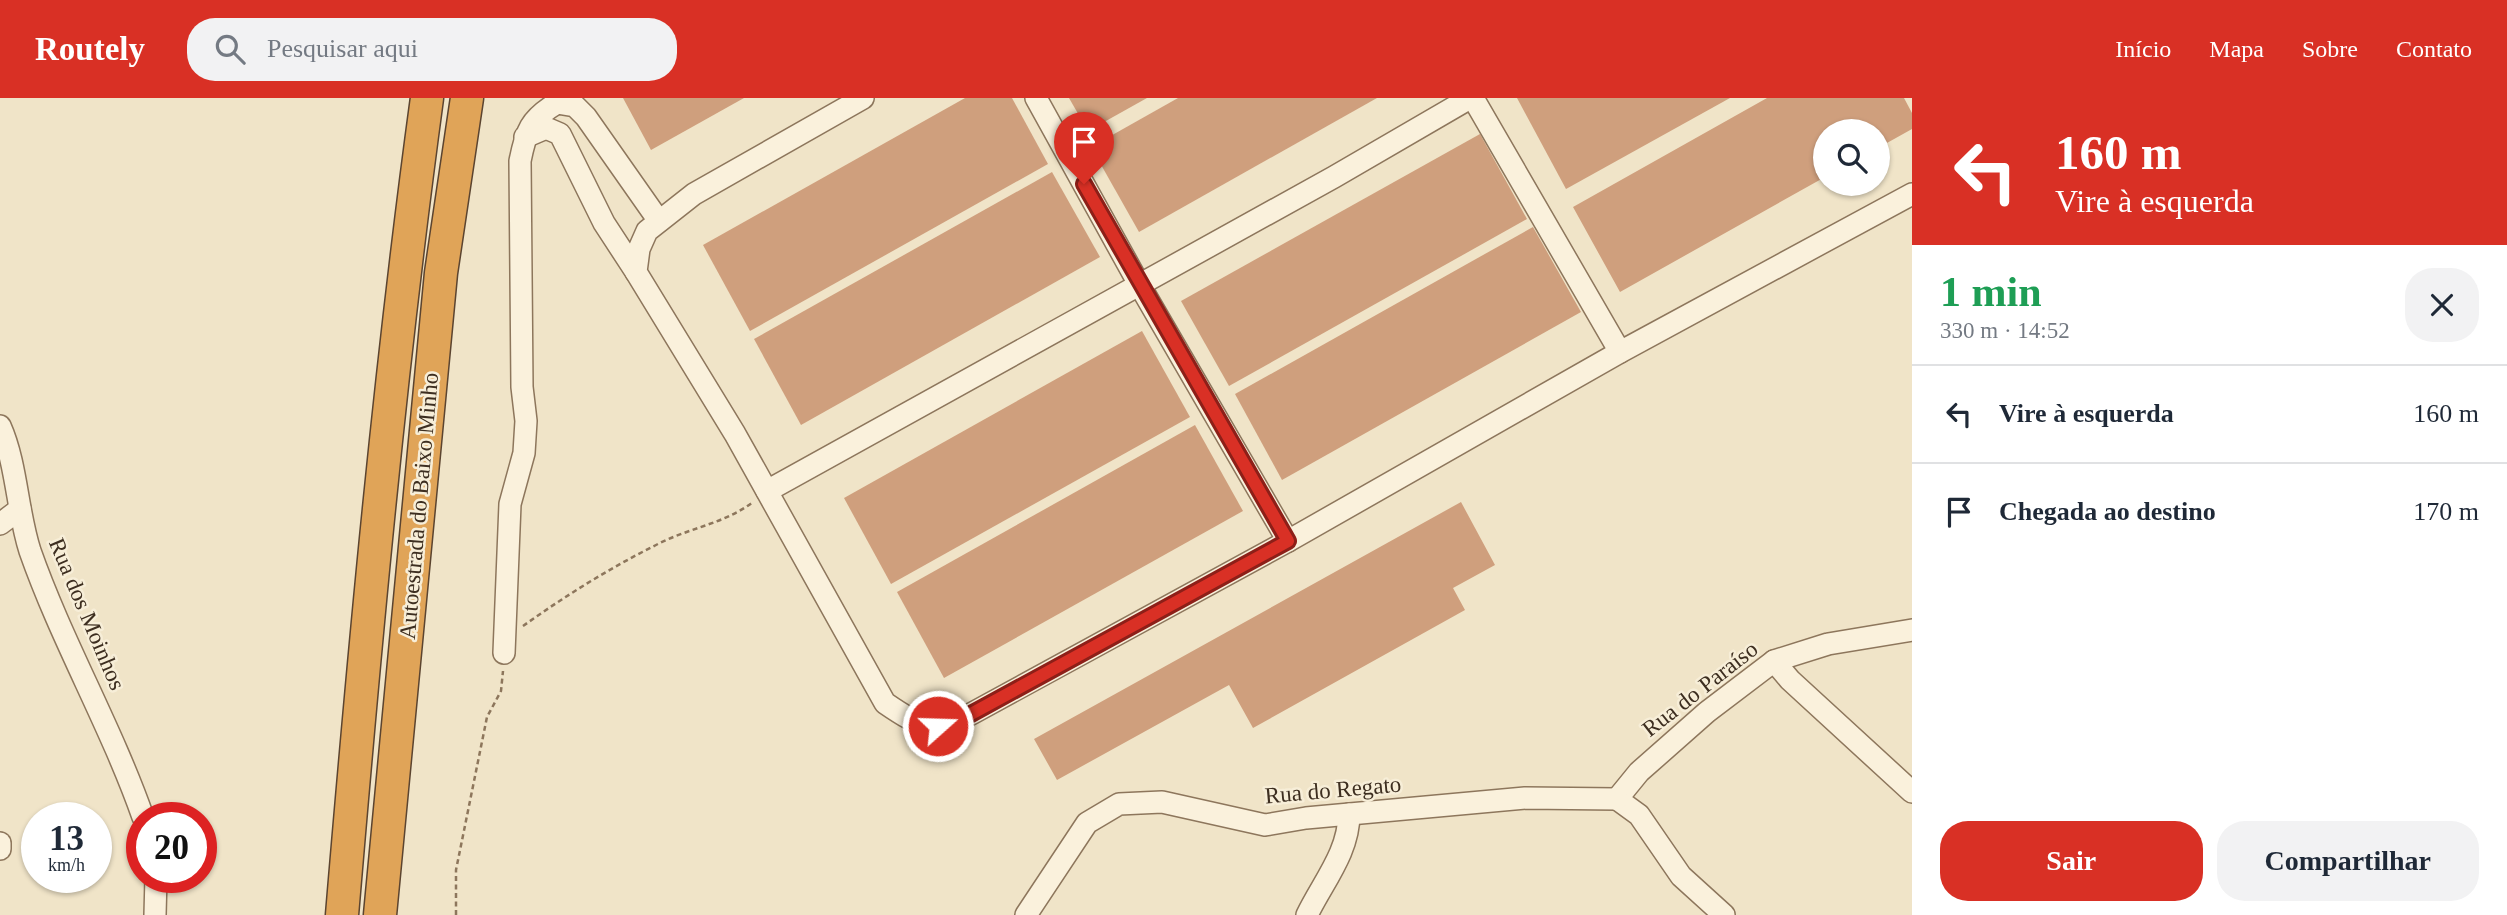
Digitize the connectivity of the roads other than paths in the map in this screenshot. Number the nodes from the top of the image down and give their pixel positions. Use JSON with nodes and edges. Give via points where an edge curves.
{"nodes":[{"id":1,"x":427,"y":98,"type":"edge"},
{"id":2,"x":467,"y":98,"type":"edge"},
{"id":3,"x":863,"y":98,"type":"edge"},
{"id":4,"x":1036,"y":98,"type":"edge"},
{"id":5,"x":1471,"y":98,"type":"edge"},
{"id":6,"x":525,"y":137,"type":"junction"},
{"id":7,"x":1912,"y":194,"type":"edge"},
{"id":8,"x":659,"y":221,"type":"junction"},
{"id":9,"x":636,"y":272,"type":"junction"},
{"id":10,"x":1140,"y":286,"type":"junction"},
{"id":11,"x":1620,"y":352,"type":"junction"},
{"id":12,"x":0,"y":426,"type":"edge"},
{"id":13,"x":767,"y":491,"type":"junction"},
{"id":14,"x":20,"y":509,"type":"junction"},
{"id":15,"x":0,"y":524,"type":"edge"},
{"id":16,"x":1288,"y":541,"type":"junction"},
{"id":17,"x":1912,"y":630,"type":"edge"},
{"id":18,"x":504,"y":653,"type":"road end"},
{"id":19,"x":1774,"y":661,"type":"junction"},
{"id":20,"x":1912,"y":792,"type":"edge"},
{"id":21,"x":1617,"y":799,"type":"junction"},
{"id":22,"x":138,"y":802,"type":"edge"},
{"id":23,"x":1349,"y":814,"type":"junction"},
{"id":24,"x":156,"y":893,"type":"edge"},
{"id":25,"x":155,"y":915,"type":"edge"},
{"id":26,"x":342,"y":915,"type":"edge"},
{"id":27,"x":380,"y":915,"type":"edge"},
{"id":28,"x":1026,"y":915,"type":"edge"},
{"id":29,"x":1307,"y":915,"type":"edge"},
{"id":30,"x":1724,"y":915,"type":"edge"}],
"edges":[{"from":1,"to":26,"type":"highway","name":"Autoestrada do Baixo Minho","via":[[372,565]]},
{"from":2,"to":27,"type":"highway","name":"Autoestrada do Baixo Minho","via":[[441,273]]},
{"from":3,"to":8,"type":"street","via":[[694,194]]},
{"from":4,"to":10,"type":"street"},
{"from":5,"to":10,"type":"street"},
{"from":5,"to":11,"type":"street"},
{"from":6,"to":8,"type":"street","via":[[537,115],[557,103],[575,106]]},
{"from":6,"to":9,"type":"street","via":[[546,128],[559,134],[604,223]]},
{"from":6,"to":18,"type":"street","via":[[520,161],[526,421],[524,453],[510,504]]},
{"from":7,"to":11,"type":"street"},
{"from":8,"to":9,"type":"street","via":[[647,231]]},
{"from":9,"to":13,"type":"street"},
{"from":10,"to":13,"type":"street"},
{"from":10,"to":16,"type":"street"},
{"from":11,"to":16,"type":"street"},
{"from":12,"to":14,"type":"street","name":"Rua dos Moinhos"},
{"from":13,"to":16,"type":"street","via":[[885,703],[910,720],[938,726],[971,714]]},
{"from":14,"to":15,"type":"street"},
{"from":14,"to":22,"type":"street","name":"Rua dos Moinhos","via":[[30,549],[68,645]]},
{"from":17,"to":19,"type":"street","name":"Rua do Paraíso","via":[[1828,644]]},
{"from":19,"to":20,"type":"street"},
{"from":19,"to":21,"type":"street","name":"Rua do Paraíso","via":[[1707,712],[1639,772]]},
{"from":21,"to":23,"type":"street","name":"Rua do Regato","via":[[1525,798]]},
{"from":21,"to":30,"type":"street","via":[[1639,815],[1681,876]]},
{"from":23,"to":28,"type":"street","name":"Rua do Regato","via":[[1265,825],[1162,802],[1119,804],[1087,823]]},
{"from":23,"to":29,"type":"street","via":[[1340,857]]},
{"from":24,"to":25,"type":"street"}]}
